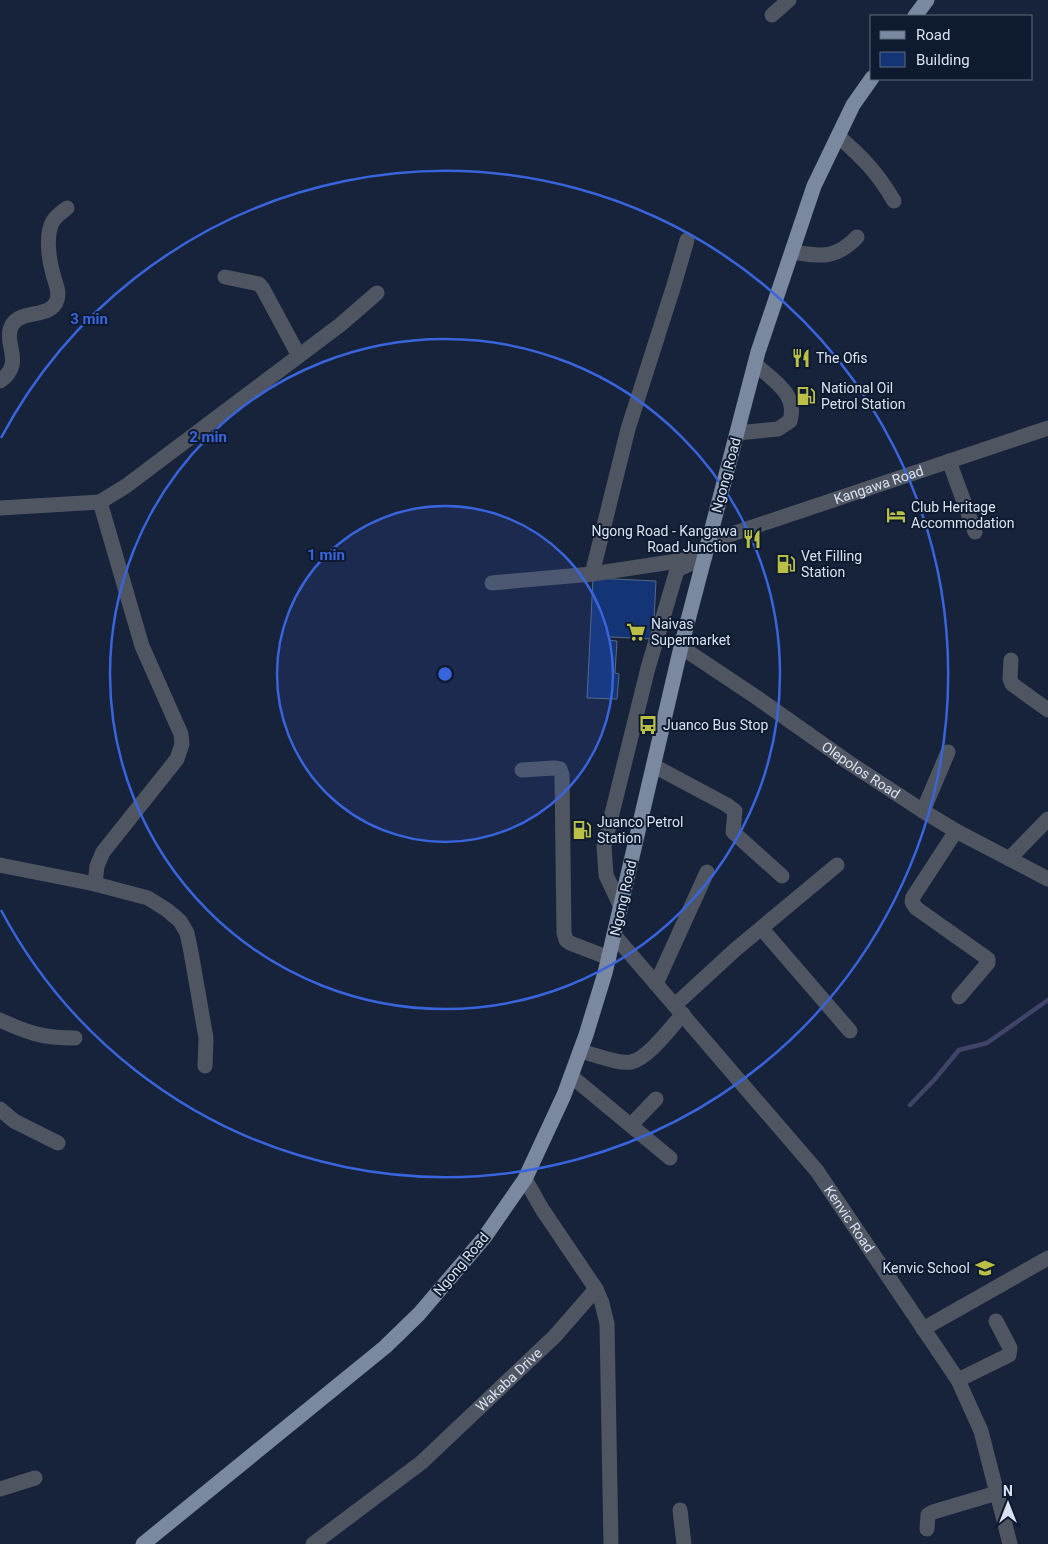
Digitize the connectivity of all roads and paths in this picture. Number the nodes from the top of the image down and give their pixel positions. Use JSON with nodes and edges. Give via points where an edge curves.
{"nodes":[{"id":1,"x":789,"y":0,"type":"edge"},
{"id":2,"x":927,"y":0,"type":"edge"},
{"id":3,"x":772,"y":15,"type":"dead end"},
{"id":4,"x":916,"y":15,"type":"edge"},
{"id":5,"x":871,"y":80,"type":"edge"},
{"id":6,"x":838,"y":136,"type":"junction"},
{"id":7,"x":894,"y":201,"type":"dead end"},
{"id":8,"x":67,"y":208,"type":"dead end"},
{"id":9,"x":857,"y":237,"type":"dead end"},
{"id":10,"x":687,"y":240,"type":"dead end"},
{"id":11,"x":792,"y":252,"type":"junction"},
{"id":12,"x":225,"y":277,"type":"dead end"},
{"id":13,"x":376,"y":293,"type":"dead end"},
{"id":14,"x":299,"y":356,"type":"junction"},
{"id":15,"x":755,"y":364,"type":"junction"},
{"id":16,"x":0,"y":381,"type":"edge"},
{"id":17,"x":1048,"y":428,"type":"edge"},
{"id":18,"x":737,"y":433,"type":"junction"},
{"id":19,"x":949,"y":461,"type":"junction"},
{"id":20,"x":100,"y":502,"type":"junction"},
{"id":21,"x":0,"y":508,"type":"edge"},
{"id":22,"x":975,"y":532,"type":"dead end"},
{"id":23,"x":708,"y":542,"type":"junction"},
{"id":24,"x":705,"y":557,"type":"junction"},
{"id":25,"x":592,"y":574,"type":"junction"},
{"id":26,"x":492,"y":583,"type":"dead end"},
{"id":27,"x":681,"y":647,"type":"junction"},
{"id":28,"x":1011,"y":660,"type":"dead end"},
{"id":29,"x":1048,"y":710,"type":"edge"},
{"id":30,"x":948,"y":752,"type":"dead end"},
{"id":31,"x":654,"y":766,"type":"junction"},
{"id":32,"x":522,"y":770,"type":"dead end"},
{"id":33,"x":924,"y":811,"type":"junction"},
{"id":34,"x":1048,"y":819,"type":"edge"},
{"id":35,"x":956,"y":831,"type":"junction"},
{"id":36,"x":1010,"y":859,"type":"junction"},
{"id":37,"x":0,"y":865,"type":"edge"},
{"id":38,"x":837,"y":865,"type":"dead end"},
{"id":39,"x":708,"y":872,"type":"dead end"},
{"id":40,"x":782,"y":876,"type":"dead end"},
{"id":41,"x":1048,"y":878,"type":"edge"},
{"id":42,"x":95,"y":884,"type":"junction"},
{"id":43,"x":621,"y":907,"type":"junction"},
{"id":44,"x":762,"y":929,"type":"junction"},
{"id":45,"x":614,"y":936,"type":"junction"},
{"id":46,"x":609,"y":958,"type":"junction"},
{"id":47,"x":656,"y":984,"type":"junction"},
{"id":48,"x":959,"y":997,"type":"dead end"},
{"id":49,"x":679,"y":1010,"type":"junction"},
{"id":50,"x":0,"y":1020,"type":"edge"},
{"id":51,"x":850,"y":1031,"type":"dead end"},
{"id":52,"x":75,"y":1038,"type":"dead end"},
{"id":53,"x":580,"y":1051,"type":"junction"},
{"id":54,"x":206,"y":1066,"type":"dead end"},
{"id":55,"x":571,"y":1076,"type":"junction"},
{"id":56,"x":656,"y":1099,"type":"dead end"},
{"id":57,"x":0,"y":1109,"type":"edge"},
{"id":58,"x":631,"y":1125,"type":"junction"},
{"id":59,"x":58,"y":1143,"type":"dead end"},
{"id":60,"x":670,"y":1158,"type":"dead end"},
{"id":61,"x":525,"y":1179,"type":"junction"},
{"id":62,"x":1048,"y":1258,"type":"edge"},
{"id":63,"x":596,"y":1290,"type":"junction"},
{"id":64,"x":996,"y":1321,"type":"dead end"},
{"id":65,"x":923,"y":1329,"type":"junction"},
{"id":66,"x":958,"y":1380,"type":"junction"},
{"id":67,"x":35,"y":1478,"type":"dead end"},
{"id":68,"x":0,"y":1489,"type":"edge"},
{"id":69,"x":997,"y":1494,"type":"junction"},
{"id":70,"x":680,"y":1510,"type":"dead end"},
{"id":71,"x":927,"y":1529,"type":"dead end"},
{"id":72,"x":143,"y":1544,"type":"edge"},
{"id":73,"x":313,"y":1544,"type":"edge"},
{"id":74,"x":611,"y":1544,"type":"edge"},
{"id":75,"x":684,"y":1544,"type":"edge"},
{"id":76,"x":1010,"y":1544,"type":"edge"}],
"edges":[{"from":1,"to":3,"type":"street"},
{"from":2,"to":4,"type":"main road"},
{"from":5,"to":6,"type":"main road","name":"Ngong Road","via":[[853,105]]},
{"from":6,"to":7,"type":"street","via":[[865,160]]},
{"from":6,"to":11,"type":"main road","name":"Ngong Road","via":[[814,186]]},
{"from":8,"to":16,"type":"street","via":[[53,220],[49,230],[51,265],[58,298],[49,310],[16,319],[11,326],[12,364],[7,376]]},
{"from":9,"to":11,"type":"street","via":[[838,252],[822,256]]},
{"from":10,"to":25,"type":"street","via":[[628,429]]},
{"from":11,"to":15,"type":"main road","name":"Ngong Road"},
{"from":12,"to":14,"type":"street","via":[[259,284],[263,288]]},
{"from":13,"to":14,"type":"street"},
{"from":14,"to":20,"type":"street"},
{"from":15,"to":18,"type":"main road","name":"Ngong Road"},
{"from":15,"to":18,"type":"street","via":[[781,387],[793,411],[790,422],[778,429]]},
{"from":17,"to":19,"type":"street","name":"Kangawa Road"},
{"from":18,"to":23,"type":"main road","name":"Ngong Road"},
{"from":19,"to":22,"type":"street"},
{"from":19,"to":23,"type":"street","name":"Kangawa Road"},
{"from":20,"to":21,"type":"street"},
{"from":20,"to":42,"type":"street","via":[[142,646],[178,723],[182,744],[177,760],[103,852]]},
{"from":23,"to":24,"type":"main road","name":"Ngong Road"},
{"from":24,"to":25,"type":"street"},
{"from":24,"to":27,"type":"main road","name":"Ngong Road"},
{"from":24,"to":43,"type":"street","via":[[677,570],[648,668],[604,846],[606,875]]},
{"from":25,"to":26,"type":"street"},
{"from":27,"to":31,"type":"main road","name":"Ngong Road"},
{"from":27,"to":33,"type":"street","name":"Olepolos Road"},
{"from":28,"to":29,"type":"street","via":[[1012,684]]},
{"from":30,"to":33,"type":"street"},
{"from":31,"to":40,"type":"street","via":[[735,811],[733,832]]},
{"from":31,"to":43,"type":"main road","name":"Ngong Road"},
{"from":32,"to":46,"type":"street","via":[[560,769],[564,933],[570,943]]},
{"from":33,"to":35,"type":"street","name":"Olepolos Road"},
{"from":34,"to":36,"type":"street"},
{"from":35,"to":36,"type":"street","name":"Olepolos Road"},
{"from":35,"to":48,"type":"street","via":[[912,902],[988,959],[988,964]]},
{"from":36,"to":41,"type":"street","name":"Olepolos Road"},
{"from":37,"to":42,"type":"street"},
{"from":38,"to":44,"type":"street"},
{"from":39,"to":47,"type":"street"},
{"from":42,"to":54,"type":"street","via":[[148,898],[180,921],[187,933],[193,961],[206,1038]]},
{"from":43,"to":45,"type":"main road","name":"Ngong Road"},
{"from":44,"to":49,"type":"street","via":[[736,949]]},
{"from":44,"to":51,"type":"street"},
{"from":45,"to":46,"type":"main road","name":"Ngong Road"},
{"from":45,"to":47,"type":"street","name":"Kenvic Road"},
{"from":46,"to":53,"type":"main road","name":"Ngong Road"},
{"from":47,"to":49,"type":"street","name":"Kenvic Road"},
{"from":49,"to":53,"type":"street","via":[[649,1052],[636,1060],[623,1062]]},
{"from":49,"to":65,"type":"street","name":"Kenvic Road","via":[[817,1171]]},
{"from":50,"to":52,"type":"street","via":[[26,1032]]},
{"from":53,"to":55,"type":"main road","name":"Ngong Road"},
{"from":55,"to":58,"type":"street"},
{"from":55,"to":61,"type":"main road","name":"Ngong Road"},
{"from":56,"to":58,"type":"street"},
{"from":57,"to":59,"type":"street","via":[[14,1121]]},
{"from":58,"to":60,"type":"street"},
{"from":61,"to":63,"type":"street"},
{"from":61,"to":72,"type":"main road","name":"Ngong Road","via":[[484,1238],[419,1314],[385,1347]]},
{"from":62,"to":65,"type":"street"},
{"from":63,"to":73,"type":"street","name":"Wakaba Drive","via":[[555,1336],[422,1462]]},
{"from":63,"to":74,"type":"street","via":[[607,1324]]},
{"from":64,"to":66,"type":"street","via":[[1010,1348],[1009,1354]]},
{"from":65,"to":66,"type":"street","name":"Kenvic Road"},
{"from":66,"to":69,"type":"street","name":"Kenvic Road","via":[[981,1431]]},
{"from":67,"to":68,"type":"street"},
{"from":69,"to":71,"type":"street","via":[[932,1512],[928,1515]]},
{"from":69,"to":76,"type":"street","name":"Kenvic Road"},
{"from":70,"to":75,"type":"street"}]}
